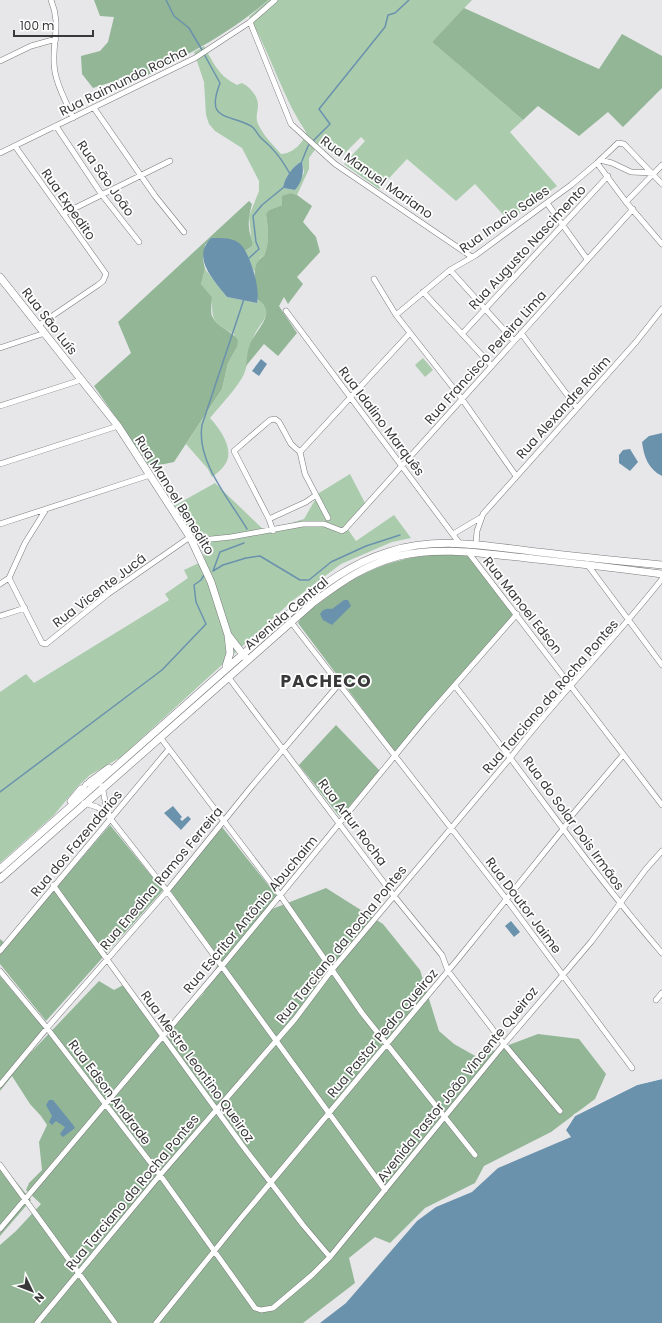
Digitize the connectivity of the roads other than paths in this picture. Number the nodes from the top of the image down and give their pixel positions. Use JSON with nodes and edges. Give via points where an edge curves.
{"nodes":[{"id":1,"x":51,"y":0,"type":"edge"},
{"id":2,"x":275,"y":0,"type":"edge"},
{"id":3,"x":250,"y":22,"type":"junction"},
{"id":4,"x":56,"y":40,"type":"junction"},
{"id":5,"x":0,"y":61,"type":"edge"},
{"id":6,"x":94,"y":108,"type":"junction"},
{"id":7,"x":73,"y":118,"type":"junction"},
{"id":8,"x":56,"y":126,"type":"junction"},
{"id":9,"x":15,"y":146,"type":"junction"},
{"id":10,"x":0,"y":153,"type":"edge"},
{"id":11,"x":170,"y":161,"type":"dead end"},
{"id":12,"x":599,"y":162,"type":"junction"},
{"id":13,"x":662,"y":165,"type":"edge"},
{"id":14,"x":654,"y":173,"type":"junction"},
{"id":15,"x":141,"y":176,"type":"junction"},
{"id":16,"x":608,"y":176,"type":"junction"},
{"id":17,"x":662,"y":184,"type":"edge"},
{"id":18,"x":102,"y":195,"type":"junction"},
{"id":19,"x":626,"y":202,"type":"junction"},
{"id":20,"x":547,"y":203,"type":"junction"},
{"id":21,"x":633,"y":209,"type":"junction"},
{"id":22,"x":63,"y":214,"type":"junction"},
{"id":23,"x":562,"y":225,"type":"junction"},
{"id":24,"x":184,"y":232,"type":"dead end"},
{"id":25,"x":139,"y":242,"type":"dead end"},
{"id":26,"x":662,"y":244,"type":"edge"},
{"id":27,"x":472,"y":257,"type":"junction"},
{"id":28,"x":587,"y":259,"type":"junction"},
{"id":29,"x":450,"y":270,"type":"junction"},
{"id":30,"x":0,"y":277,"type":"edge"},
{"id":31,"x":374,"y":279,"type":"dead end"},
{"id":32,"x":423,"y":292,"type":"junction"},
{"id":33,"x":485,"y":308,"type":"junction"},
{"id":34,"x":662,"y":309,"type":"edge"},
{"id":35,"x":286,"y":311,"type":"dead end"},
{"id":36,"x":396,"y":315,"type":"junction"},
{"id":37,"x":39,"y":325,"type":"junction"},
{"id":38,"x":45,"y":333,"type":"junction"},
{"id":39,"x":521,"y":333,"type":"junction"},
{"id":40,"x":410,"y":334,"type":"junction"},
{"id":41,"x":462,"y":334,"type":"junction"},
{"id":42,"x":514,"y":340,"type":"junction"},
{"id":43,"x":0,"y":348,"type":"edge"},
{"id":44,"x":492,"y":366,"type":"junction"},
{"id":45,"x":81,"y":380,"type":"junction"},
{"id":46,"x":350,"y":397,"type":"junction"},
{"id":47,"x":462,"y":399,"type":"junction"},
{"id":48,"x":0,"y":406,"type":"edge"},
{"id":49,"x":577,"y":408,"type":"junction"},
{"id":50,"x":118,"y":426,"type":"junction"},
{"id":51,"x":300,"y":452,"type":"junction"},
{"id":52,"x":0,"y":464,"type":"edge"},
{"id":53,"x":402,"y":465,"type":"junction"},
{"id":54,"x":150,"y":476,"type":"junction"},
{"id":55,"x":516,"y":476,"type":"junction"},
{"id":56,"x":316,"y":495,"type":"junction"},
{"id":57,"x":45,"y":511,"type":"junction"},
{"id":58,"x":269,"y":518,"type":"junction"},
{"id":59,"x":328,"y":518,"type":"dead end"},
{"id":60,"x":480,"y":518,"type":"junction"},
{"id":61,"x":0,"y":524,"type":"edge"},
{"id":62,"x":273,"y":531,"type":"junction"},
{"id":63,"x":453,"y":534,"type":"junction"},
{"id":64,"x":191,"y":539,"type":"junction"},
{"id":65,"x":460,"y":544,"type":"junction"},
{"id":66,"x":476,"y":544,"type":"junction"},
{"id":67,"x":468,"y":552,"type":"junction"},
{"id":68,"x":587,"y":564,"type":"junction"},
{"id":69,"x":662,"y":565,"type":"edge"},
{"id":70,"x":662,"y":574,"type":"edge"},
{"id":71,"x":9,"y":578,"type":"junction"},
{"id":72,"x":662,"y":579,"type":"edge"},
{"id":73,"x":0,"y":584,"type":"edge"},
{"id":74,"x":25,"y":608,"type":"junction"},
{"id":75,"x":517,"y":614,"type":"junction"},
{"id":76,"x":0,"y":616,"type":"edge"},
{"id":77,"x":629,"y":620,"type":"junction"},
{"id":78,"x":291,"y":622,"type":"junction"},
{"id":79,"x":228,"y":634,"type":"junction"},
{"id":80,"x":234,"y":642,"type":"junction"},
{"id":81,"x":250,"y":647,"type":"junction"},
{"id":82,"x":243,"y":654,"type":"junction"},
{"id":83,"x":248,"y":660,"type":"junction"},
{"id":84,"x":662,"y":665,"type":"edge"},
{"id":85,"x":224,"y":670,"type":"junction"},
{"id":86,"x":229,"y":678,"type":"junction"},
{"id":87,"x":339,"y":684,"type":"junction"},
{"id":88,"x":570,"y":685,"type":"junction"},
{"id":89,"x":455,"y":686,"type":"junction"},
{"id":90,"x":160,"y":737,"type":"junction"},
{"id":91,"x":169,"y":749,"type":"junction"},
{"id":92,"x":284,"y":749,"type":"junction"},
{"id":93,"x":623,"y":755,"type":"junction"},
{"id":94,"x":395,"y":757,"type":"junction"},
{"id":95,"x":511,"y":757,"type":"junction"},
{"id":96,"x":123,"y":760,"type":"junction"},
{"id":97,"x":110,"y":781,"type":"junction"},
{"id":98,"x":90,"y":782,"type":"junction"},
{"id":99,"x":100,"y":785,"type":"junction"},
{"id":100,"x":81,"y":790,"type":"junction"},
{"id":101,"x":104,"y":796,"type":"junction"},
{"id":102,"x":86,"y":802,"type":"junction"},
{"id":103,"x":662,"y":805,"type":"edge"},
{"id":104,"x":60,"y":816,"type":"junction"},
{"id":105,"x":111,"y":819,"type":"junction"},
{"id":106,"x":223,"y":822,"type":"junction"},
{"id":107,"x":340,"y":823,"type":"junction"},
{"id":108,"x":451,"y":828,"type":"junction"},
{"id":109,"x":564,"y":828,"type":"junction"},
{"id":110,"x":662,"y":851,"type":"edge"},
{"id":111,"x":0,"y":869,"type":"edge"},
{"id":112,"x":0,"y":879,"type":"edge"},
{"id":113,"x":53,"y":885,"type":"junction"},
{"id":114,"x":167,"y":890,"type":"junction"},
{"id":115,"x":280,"y":895,"type":"junction"},
{"id":116,"x":394,"y":896,"type":"junction"},
{"id":117,"x":507,"y":900,"type":"junction"},
{"id":118,"x":619,"y":903,"type":"junction"},
{"id":119,"x":0,"y":951,"type":"edge"},
{"id":120,"x":662,"y":953,"type":"edge"},
{"id":121,"x":107,"y":959,"type":"junction"},
{"id":122,"x":222,"y":966,"type":"junction"},
{"id":123,"x":0,"y":971,"type":"edge"},
{"id":124,"x":331,"y":971,"type":"junction"},
{"id":125,"x":448,"y":971,"type":"junction"},
{"id":126,"x":562,"y":974,"type":"junction"},
{"id":127,"x":662,"y":993,"type":"edge"},
{"id":128,"x":656,"y":1000,"type":"dead end"},
{"id":129,"x":47,"y":1028,"type":"junction"},
{"id":130,"x":162,"y":1036,"type":"junction"},
{"id":131,"x":274,"y":1040,"type":"junction"},
{"id":132,"x":388,"y":1044,"type":"junction"},
{"id":133,"x":504,"y":1044,"type":"junction"},
{"id":134,"x":632,"y":1068,"type":"dead end"},
{"id":135,"x":0,"y":1085,"type":"edge"},
{"id":136,"x":104,"y":1104,"type":"junction"},
{"id":137,"x":217,"y":1108,"type":"junction"},
{"id":138,"x":560,"y":1111,"type":"dead end"},
{"id":139,"x":329,"y":1115,"type":"junction"},
{"id":140,"x":444,"y":1117,"type":"junction"},
{"id":141,"x":475,"y":1155,"type":"dead end"},
{"id":142,"x":0,"y":1165,"type":"edge"},
{"id":143,"x":160,"y":1175,"type":"junction"},
{"id":144,"x":271,"y":1183,"type":"junction"},
{"id":145,"x":385,"y":1190,"type":"junction"},
{"id":146,"x":25,"y":1198,"type":"junction"},
{"id":147,"x":0,"y":1229,"type":"edge"},
{"id":148,"x":214,"y":1252,"type":"junction"},
{"id":149,"x":330,"y":1257,"type":"junction"},
{"id":150,"x":78,"y":1273,"type":"junction"},
{"id":151,"x":254,"y":1308,"type":"joint"},
{"id":152,"x":37,"y":1323,"type":"edge"},
{"id":153,"x":115,"y":1323,"type":"edge"},
{"id":154,"x":156,"y":1323,"type":"edge"}],
"edges":[{"from":1,"to":4,"type":"street","via":[[56,18]]},
{"from":2,"to":3,"type":"street"},
{"from":3,"to":6,"type":"street","name":"Rua Raimundo Rocha","via":[[195,58]]},
{"from":3,"to":27,"type":"street","name":"Rua Manuel Mariano","via":[[291,124],[335,164]]},
{"from":4,"to":5,"type":"street","via":[[31,46]]},
{"from":4,"to":7,"type":"street","via":[[56,73]]},
{"from":6,"to":7,"type":"street","name":"Rua Raimundo Rocha"},
{"from":6,"to":15,"type":"street"},
{"from":7,"to":8,"type":"street","name":"Rua Raimundo Rocha"},
{"from":8,"to":9,"type":"street","name":"Rua Raimundo Rocha"},
{"from":8,"to":18,"type":"street","name":"Rua São João"},
{"from":9,"to":10,"type":"street","name":"Rua Raimundo Rocha"},
{"from":9,"to":22,"type":"street","name":"Rua Expedito"},
{"from":11,"to":15,"type":"street"},
{"from":12,"to":14,"type":"street","via":[[612,163],[631,172]]},
{"from":12,"to":14,"type":"street","name":"Rua Inacio Sales","via":[[618,143],[624,144]]},
{"from":12,"to":16,"type":"street"},
{"from":12,"to":20,"type":"street","name":"Rua Inacio Sales"},
{"from":13,"to":14,"type":"street"},
{"from":14,"to":17,"type":"street"},
{"from":14,"to":19,"type":"street"},
{"from":15,"to":18,"type":"street"},
{"from":15,"to":24,"type":"street"},
{"from":16,"to":19,"type":"street"},
{"from":16,"to":23,"type":"street","name":"Rua Augusto Nascimento"},
{"from":18,"to":22,"type":"street"},
{"from":18,"to":25,"type":"street","name":"Rua São João"},
{"from":19,"to":21,"type":"street"},
{"from":20,"to":23,"type":"street"},
{"from":20,"to":27,"type":"street","name":"Rua Inacio Sales"},
{"from":21,"to":26,"type":"street"},
{"from":21,"to":28,"type":"street","name":"Rua Francisco Pereira Lima"},
{"from":22,"to":37,"type":"street","name":"Rua Expedito","via":[[106,274],[98,285]]},
{"from":23,"to":28,"type":"street"},
{"from":23,"to":33,"type":"street","name":"Rua Augusto Nascimento"},
{"from":27,"to":29,"type":"street","name":"Rua Inacio Sales"},
{"from":28,"to":39,"type":"street","name":"Rua Francisco Pereira Lima"},
{"from":29,"to":32,"type":"street","name":"Rua Inacio Sales"},
{"from":29,"to":33,"type":"street"},
{"from":30,"to":37,"type":"main road","name":"Rua São Luís"},
{"from":31,"to":36,"type":"street"},
{"from":32,"to":36,"type":"street","name":"Rua Inacio Sales"},
{"from":32,"to":41,"type":"street"},
{"from":33,"to":41,"type":"street","name":"Rua Augusto Nascimento"},
{"from":33,"to":42,"type":"street"},
{"from":34,"to":49,"type":"street","name":"Rua Alexandre Rolim"},
{"from":35,"to":46,"type":"street","name":"Rua Idalino Marquês"},
{"from":36,"to":40,"type":"street"},
{"from":37,"to":38,"type":"main road","name":"Rua São Luís"},
{"from":38,"to":43,"type":"street"},
{"from":38,"to":45,"type":"main road","name":"Rua São Luís"},
{"from":39,"to":42,"type":"street","name":"Rua Francisco Pereira Lima"},
{"from":39,"to":49,"type":"street"},
{"from":40,"to":46,"type":"street"},
{"from":40,"to":47,"type":"street"},
{"from":41,"to":44,"type":"street"},
{"from":42,"to":44,"type":"street","name":"Rua Francisco Pereira Lima"},
{"from":44,"to":47,"type":"street","name":"Rua Francisco Pereira Lima"},
{"from":45,"to":48,"type":"street"},
{"from":45,"to":50,"type":"main road","name":"Rua Manoel Benedito"},
{"from":46,"to":51,"type":"street"},
{"from":46,"to":53,"type":"street","name":"Rua Idalino Marquês"},
{"from":47,"to":53,"type":"street","name":"Rua Francisco Pereira Lima"},
{"from":47,"to":55,"type":"street"},
{"from":49,"to":55,"type":"street","name":"Rua Alexandre Rolim"},
{"from":50,"to":52,"type":"street"},
{"from":50,"to":54,"type":"main road","name":"Rua Manoel Benedito"},
{"from":51,"to":56,"type":"street","via":[[305,474]]},
{"from":51,"to":58,"type":"street","via":[[291,444],[279,422],[275,420],[270,420],[234,451]]},
{"from":53,"to":62,"type":"street","name":"Rua Francisco Pereira Lima","via":[[342,531],[324,524]]},
{"from":53,"to":63,"type":"street","name":"Rua Idalino Marquês"},
{"from":54,"to":57,"type":"street"},
{"from":54,"to":64,"type":"main road","name":"Rua Manoel Benedito"},
{"from":55,"to":60,"type":"street","name":"Rua Alexandre Rolim"},
{"from":56,"to":58,"type":"street"},
{"from":56,"to":59,"type":"street"},
{"from":57,"to":61,"type":"street"},
{"from":57,"to":71,"type":"street","via":[[20,553]]},
{"from":58,"to":62,"type":"street"},
{"from":60,"to":63,"type":"street","name":"Rua Alexandre Rolim"},
{"from":60,"to":66,"type":"street"},
{"from":62,"to":64,"type":"street"},
{"from":63,"to":65,"type":"street","name":"Rua Idalino Marquês"},
{"from":64,"to":74,"type":"street","name":"Rua Vicente Jucá","via":[[108,594],[46,644],[42,643]]},
{"from":64,"to":79,"type":"main road","name":"Rua Manoel Benedito","via":[[211,582]]},
{"from":65,"to":66,"type":"main road","name":"Avenida Central"},
{"from":65,"to":81,"type":"main road","name":"Avenida Central","via":[[435,543],[407,547],[357,564],[323,585]]},
{"from":66,"to":69,"type":"main road","name":"Avenida Central"},
{"from":67,"to":68,"type":"main road","name":"Avenida Central"},
{"from":67,"to":75,"type":"street","name":"Rua Manoel Edson"},
{"from":67,"to":78,"type":"main road","name":"Avenida Central","via":[[428,552],[400,556],[375,564],[350,576]]},
{"from":68,"to":70,"type":"main road","name":"Avenida Central"},
{"from":68,"to":77,"type":"street"},
{"from":71,"to":73,"type":"street"},
{"from":71,"to":74,"type":"street"},
{"from":72,"to":77,"type":"street","name":"Rua Tarciano da Rocha Pontes"},
{"from":74,"to":76,"type":"street"},
{"from":75,"to":88,"type":"street","name":"Rua Manoel Edson"},
{"from":75,"to":89,"type":"street","name":"Rua Escritor Antônio Abuchaim"},
{"from":77,"to":84,"type":"street"},
{"from":77,"to":88,"type":"street","name":"Rua Tarciano da Rocha Pontes"},
{"from":78,"to":83,"type":"main road","name":"Avenida Central"},
{"from":78,"to":87,"type":"street","name":"Rua Doutor Jaime"},
{"from":79,"to":80,"type":"main road","name":"Rua Manoel Benedito"},
{"from":79,"to":85,"type":"main road","name":"Rua Manoel Benedito","via":[[230,653]]},
{"from":80,"to":81,"type":"main road","via":[[242,647]]},
{"from":80,"to":82,"type":"main road","name":"Rua Manoel Benedito"},
{"from":81,"to":82,"type":"main road","name":"Avenida Central"},
{"from":82,"to":83,"type":"main road","name":"Rua Manoel Benedito"},
{"from":82,"to":85,"type":"main road","name":"Avenida Central"},
{"from":83,"to":86,"type":"main road","name":"Avenida Central"},
{"from":85,"to":96,"type":"main road","name":"Avenida Central"},
{"from":86,"to":90,"type":"main road","name":"Avenida Central"},
{"from":86,"to":92,"type":"street","name":"Rua Artur Rocha"},
{"from":87,"to":92,"type":"street","name":"Rua Enedina Ramos Ferreira"},
{"from":87,"to":94,"type":"street","name":"Rua Doutor Jaime"},
{"from":88,"to":93,"type":"street","name":"Rua Manoel Edson"},
{"from":88,"to":95,"type":"street","name":"Rua Tarciano da Rocha Pontes"},
{"from":89,"to":94,"type":"street","name":"Rua Escritor Antônio Abuchaim"},
{"from":89,"to":95,"type":"street","name":"Rua do Solar Dois Irmãos"},
{"from":90,"to":91,"type":"street"},
{"from":90,"to":97,"type":"main road","name":"Avenida Central"},
{"from":91,"to":105,"type":"street","name":"Rua dos Fazendarios"},
{"from":91,"to":106,"type":"street"},
{"from":92,"to":106,"type":"street","name":"Rua Enedina Ramos Ferreira"},
{"from":92,"to":107,"type":"street","name":"Rua Artur Rocha"},
{"from":93,"to":103,"type":"street","name":"Rua Manoel Edson"},
{"from":93,"to":109,"type":"street","name":"Rua Pastor Pedro Queiroz"},
{"from":94,"to":107,"type":"street","name":"Rua Escritor Antônio Abuchaim"},
{"from":94,"to":108,"type":"street","name":"Rua Doutor Jaime"},
{"from":95,"to":108,"type":"street","name":"Rua Tarciano da Rocha Pontes"},
{"from":95,"to":109,"type":"street","name":"Rua do Solar Dois Irmãos"},
{"from":96,"to":98,"type":"main road"},
{"from":96,"to":99,"type":"main road","name":"Avenida Central"},
{"from":97,"to":99,"type":"main road","name":"Avenida Central"},
{"from":97,"to":101,"type":"main road"},
{"from":98,"to":99,"type":"street"},
{"from":98,"to":100,"type":"street"},
{"from":99,"to":101,"type":"street"},
{"from":99,"to":102,"type":"main road","name":"Avenida Central"},
{"from":100,"to":102,"type":"street"},
{"from":100,"to":104,"type":"main road"},
{"from":101,"to":102,"type":"street","via":[[98,804]]},
{"from":101,"to":105,"type":"street"},
{"from":102,"to":104,"type":"main road","name":"Avenida Central"},
{"from":102,"to":105,"type":"street","via":[[104,811]]},
{"from":102,"to":112,"type":"main road","name":"Avenida Central"},
{"from":104,"to":111,"type":"main road","name":"Avenida Central"},
{"from":105,"to":113,"type":"street","name":"Rua dos Fazendarios"},
{"from":105,"to":114,"type":"street"},
{"from":106,"to":114,"type":"street","name":"Rua Enedina Ramos Ferreira"},
{"from":106,"to":115,"type":"street"},
{"from":107,"to":115,"type":"street","name":"Rua Escritor Antônio Abuchaim"},
{"from":107,"to":116,"type":"street","name":"Rua Artur Rocha"},
{"from":108,"to":116,"type":"street","name":"Rua Tarciano da Rocha Pontes"},
{"from":108,"to":117,"type":"street","name":"Rua Doutor Jaime"},
{"from":109,"to":117,"type":"street","name":"Rua Pastor Pedro Queiroz"},
{"from":109,"to":118,"type":"street","name":"Rua do Solar Dois Irmãos"},
{"from":110,"to":118,"type":"street","name":"Avenida Pastor João Vincente Queiroz"},
{"from":113,"to":119,"type":"street","name":"Rua dos Fazendarios"},
{"from":113,"to":121,"type":"street","name":"Rua Mestre Leontino Queiroz"},
{"from":114,"to":121,"type":"street","name":"Rua Enedina Ramos Ferreira"},
{"from":114,"to":122,"type":"street"},
{"from":115,"to":122,"type":"street","name":"Rua Escritor Antônio Abuchaim"},
{"from":115,"to":124,"type":"street"},
{"from":116,"to":124,"type":"street","name":"Rua Tarciano da Rocha Pontes"},
{"from":116,"to":125,"type":"street","name":"Rua Artur Rocha","via":[[442,955]]},
{"from":117,"to":125,"type":"street","name":"Rua Pastor Pedro Queiroz"},
{"from":117,"to":126,"type":"street","name":"Rua Doutor Jaime"},
{"from":118,"to":120,"type":"street","name":"Rua do Solar Dois Irmãos"},
{"from":118,"to":126,"type":"street","name":"Avenida Pastor João Vincente Queiroz","via":[[591,942]]},
{"from":121,"to":129,"type":"street","name":"Rua Enedina Ramos Ferreira"},
{"from":121,"to":130,"type":"street","name":"Rua Mestre Leontino Queiroz"},
{"from":122,"to":130,"type":"street","name":"Rua Escritor Antônio Abuchaim"},
{"from":122,"to":131,"type":"street"},
{"from":123,"to":129,"type":"street","name":"Rua Edson Andrade"},
{"from":124,"to":131,"type":"street","name":"Rua Tarciano da Rocha Pontes","via":[[295,1019]]},
{"from":124,"to":132,"type":"street"},
{"from":125,"to":132,"type":"street","name":"Rua Pastor Pedro Queiroz"},
{"from":125,"to":133,"type":"street","name":"Rua Artur Rocha"},
{"from":126,"to":133,"type":"street","name":"Avenida Pastor João Vincente Queiroz"},
{"from":126,"to":134,"type":"street","name":"Rua Doutor Jaime"},
{"from":127,"to":128,"type":"street"},
{"from":129,"to":135,"type":"street","name":"Rua Enedina Ramos Ferreira"},
{"from":129,"to":136,"type":"street","name":"Rua Edson Andrade"},
{"from":130,"to":136,"type":"street","name":"Rua Escritor Antônio Abuchaim"},
{"from":130,"to":137,"type":"street","name":"Rua Mestre Leontino Queiroz"},
{"from":131,"to":137,"type":"street","name":"Rua Tarciano da Rocha Pontes"},
{"from":131,"to":139,"type":"street"},
{"from":132,"to":139,"type":"street","name":"Rua Pastor Pedro Queiroz"},
{"from":132,"to":140,"type":"street"},
{"from":133,"to":138,"type":"street","name":"Rua Artur Rocha"},
{"from":133,"to":140,"type":"street","name":"Avenida Pastor João Vincente Queiroz"},
{"from":136,"to":143,"type":"street","name":"Rua Edson Andrade"},
{"from":136,"to":146,"type":"street","name":"Rua Escritor Antônio Abuchaim"},
{"from":137,"to":143,"type":"street","name":"Rua Tarciano da Rocha Pontes"},
{"from":137,"to":144,"type":"street","name":"Rua Mestre Leontino Queiroz"},
{"from":139,"to":144,"type":"street","name":"Rua Pastor Pedro Queiroz"},
{"from":139,"to":145,"type":"street"},
{"from":140,"to":141,"type":"street"},
{"from":140,"to":145,"type":"street","name":"Avenida Pastor João Vincente Queiroz"},
{"from":142,"to":146,"type":"street"},
{"from":143,"to":148,"type":"street","name":"Rua Edson Andrade"},
{"from":143,"to":150,"type":"street","name":"Rua Tarciano da Rocha Pontes"},
{"from":144,"to":148,"type":"street","name":"Rua Pastor Pedro Queiroz"},
{"from":144,"to":149,"type":"street","name":"Rua Mestre Leontino Queiroz"},
{"from":145,"to":149,"type":"street","name":"Avenida Pastor João Vincente Queiroz"},
{"from":146,"to":147,"type":"street","name":"Rua Escritor Antônio Abuchaim"},
{"from":146,"to":150,"type":"street"},
{"from":148,"to":151,"type":"street","name":"Rua Edson Andrade"},
{"from":148,"to":154,"type":"street","name":"Rua Pastor Pedro Queiroz"},
{"from":149,"to":151,"type":"street","name":"Avenida Pastor João Vincente Queiroz","via":[[273,1308]]},
{"from":150,"to":152,"type":"street","name":"Rua Tarciano da Rocha Pontes"},
{"from":150,"to":153,"type":"street"}]}
